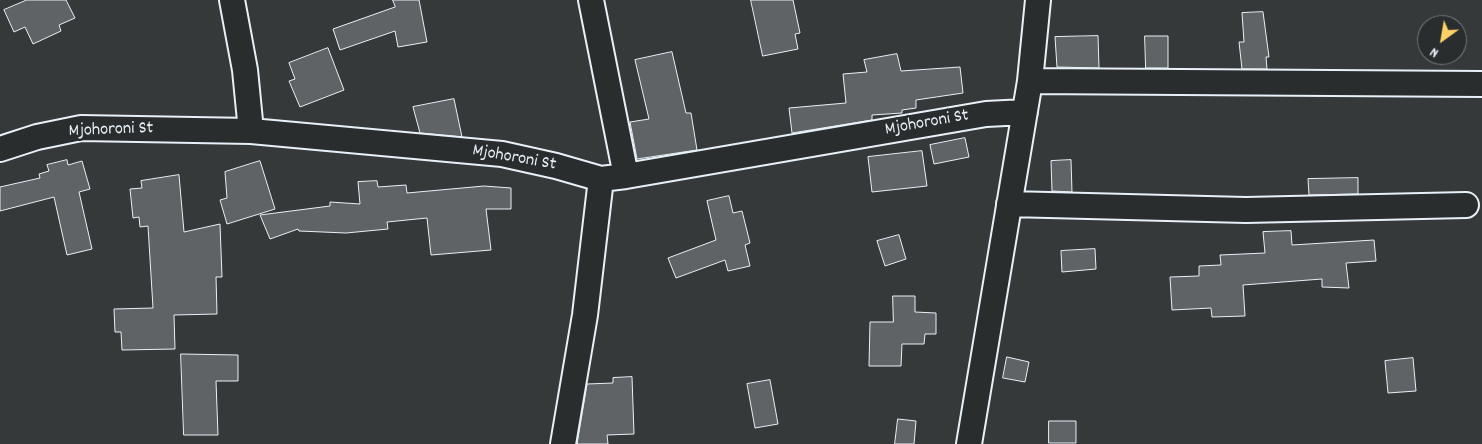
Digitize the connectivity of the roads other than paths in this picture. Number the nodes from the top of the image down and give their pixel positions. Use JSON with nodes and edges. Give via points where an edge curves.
{"nodes":[{"id":1,"x":232,"y":0,"type":"edge"},
{"id":2,"x":591,"y":0,"type":"edge"},
{"id":3,"x":1038,"y":0,"type":"edge"},
{"id":4,"x":1030,"y":81,"type":"junction"},
{"id":5,"x":1482,"y":84,"type":"edge"},
{"id":6,"x":1025,"y":112,"type":"junction"},
{"id":7,"x":251,"y":131,"type":"junction"},
{"id":8,"x":0,"y":150,"type":"edge"},
{"id":9,"x":626,"y":176,"type":"junction"},
{"id":10,"x":601,"y":179,"type":"junction"},
{"id":11,"x":1009,"y":204,"type":"junction"},
{"id":12,"x":1466,"y":205,"type":"dead end"},
{"id":13,"x":563,"y":444,"type":"edge"},
{"id":14,"x":969,"y":444,"type":"edge"}],
"edges":[{"from":1,"to":7,"type":"street","via":[[245,70]]},
{"from":2,"to":9,"type":"street"},
{"from":3,"to":4,"type":"street"},
{"from":4,"to":5,"type":"street"},
{"from":4,"to":6,"type":"street"},
{"from":6,"to":9,"type":"street","name":"Mjohoroni St","via":[[986,114]]},
{"from":6,"to":11,"type":"street"},
{"from":7,"to":8,"type":"street","name":"Mjohoroni St","via":[[81,128],[37,137]]},
{"from":7,"to":10,"type":"street","name":"Mjohoroni St","via":[[502,154]]},
{"from":9,"to":10,"type":"street","name":"Mjohoroni St"},
{"from":10,"to":13,"type":"street","via":[[585,314]]},
{"from":11,"to":12,"type":"street","via":[[1246,210]]},
{"from":11,"to":14,"type":"street"}]}
